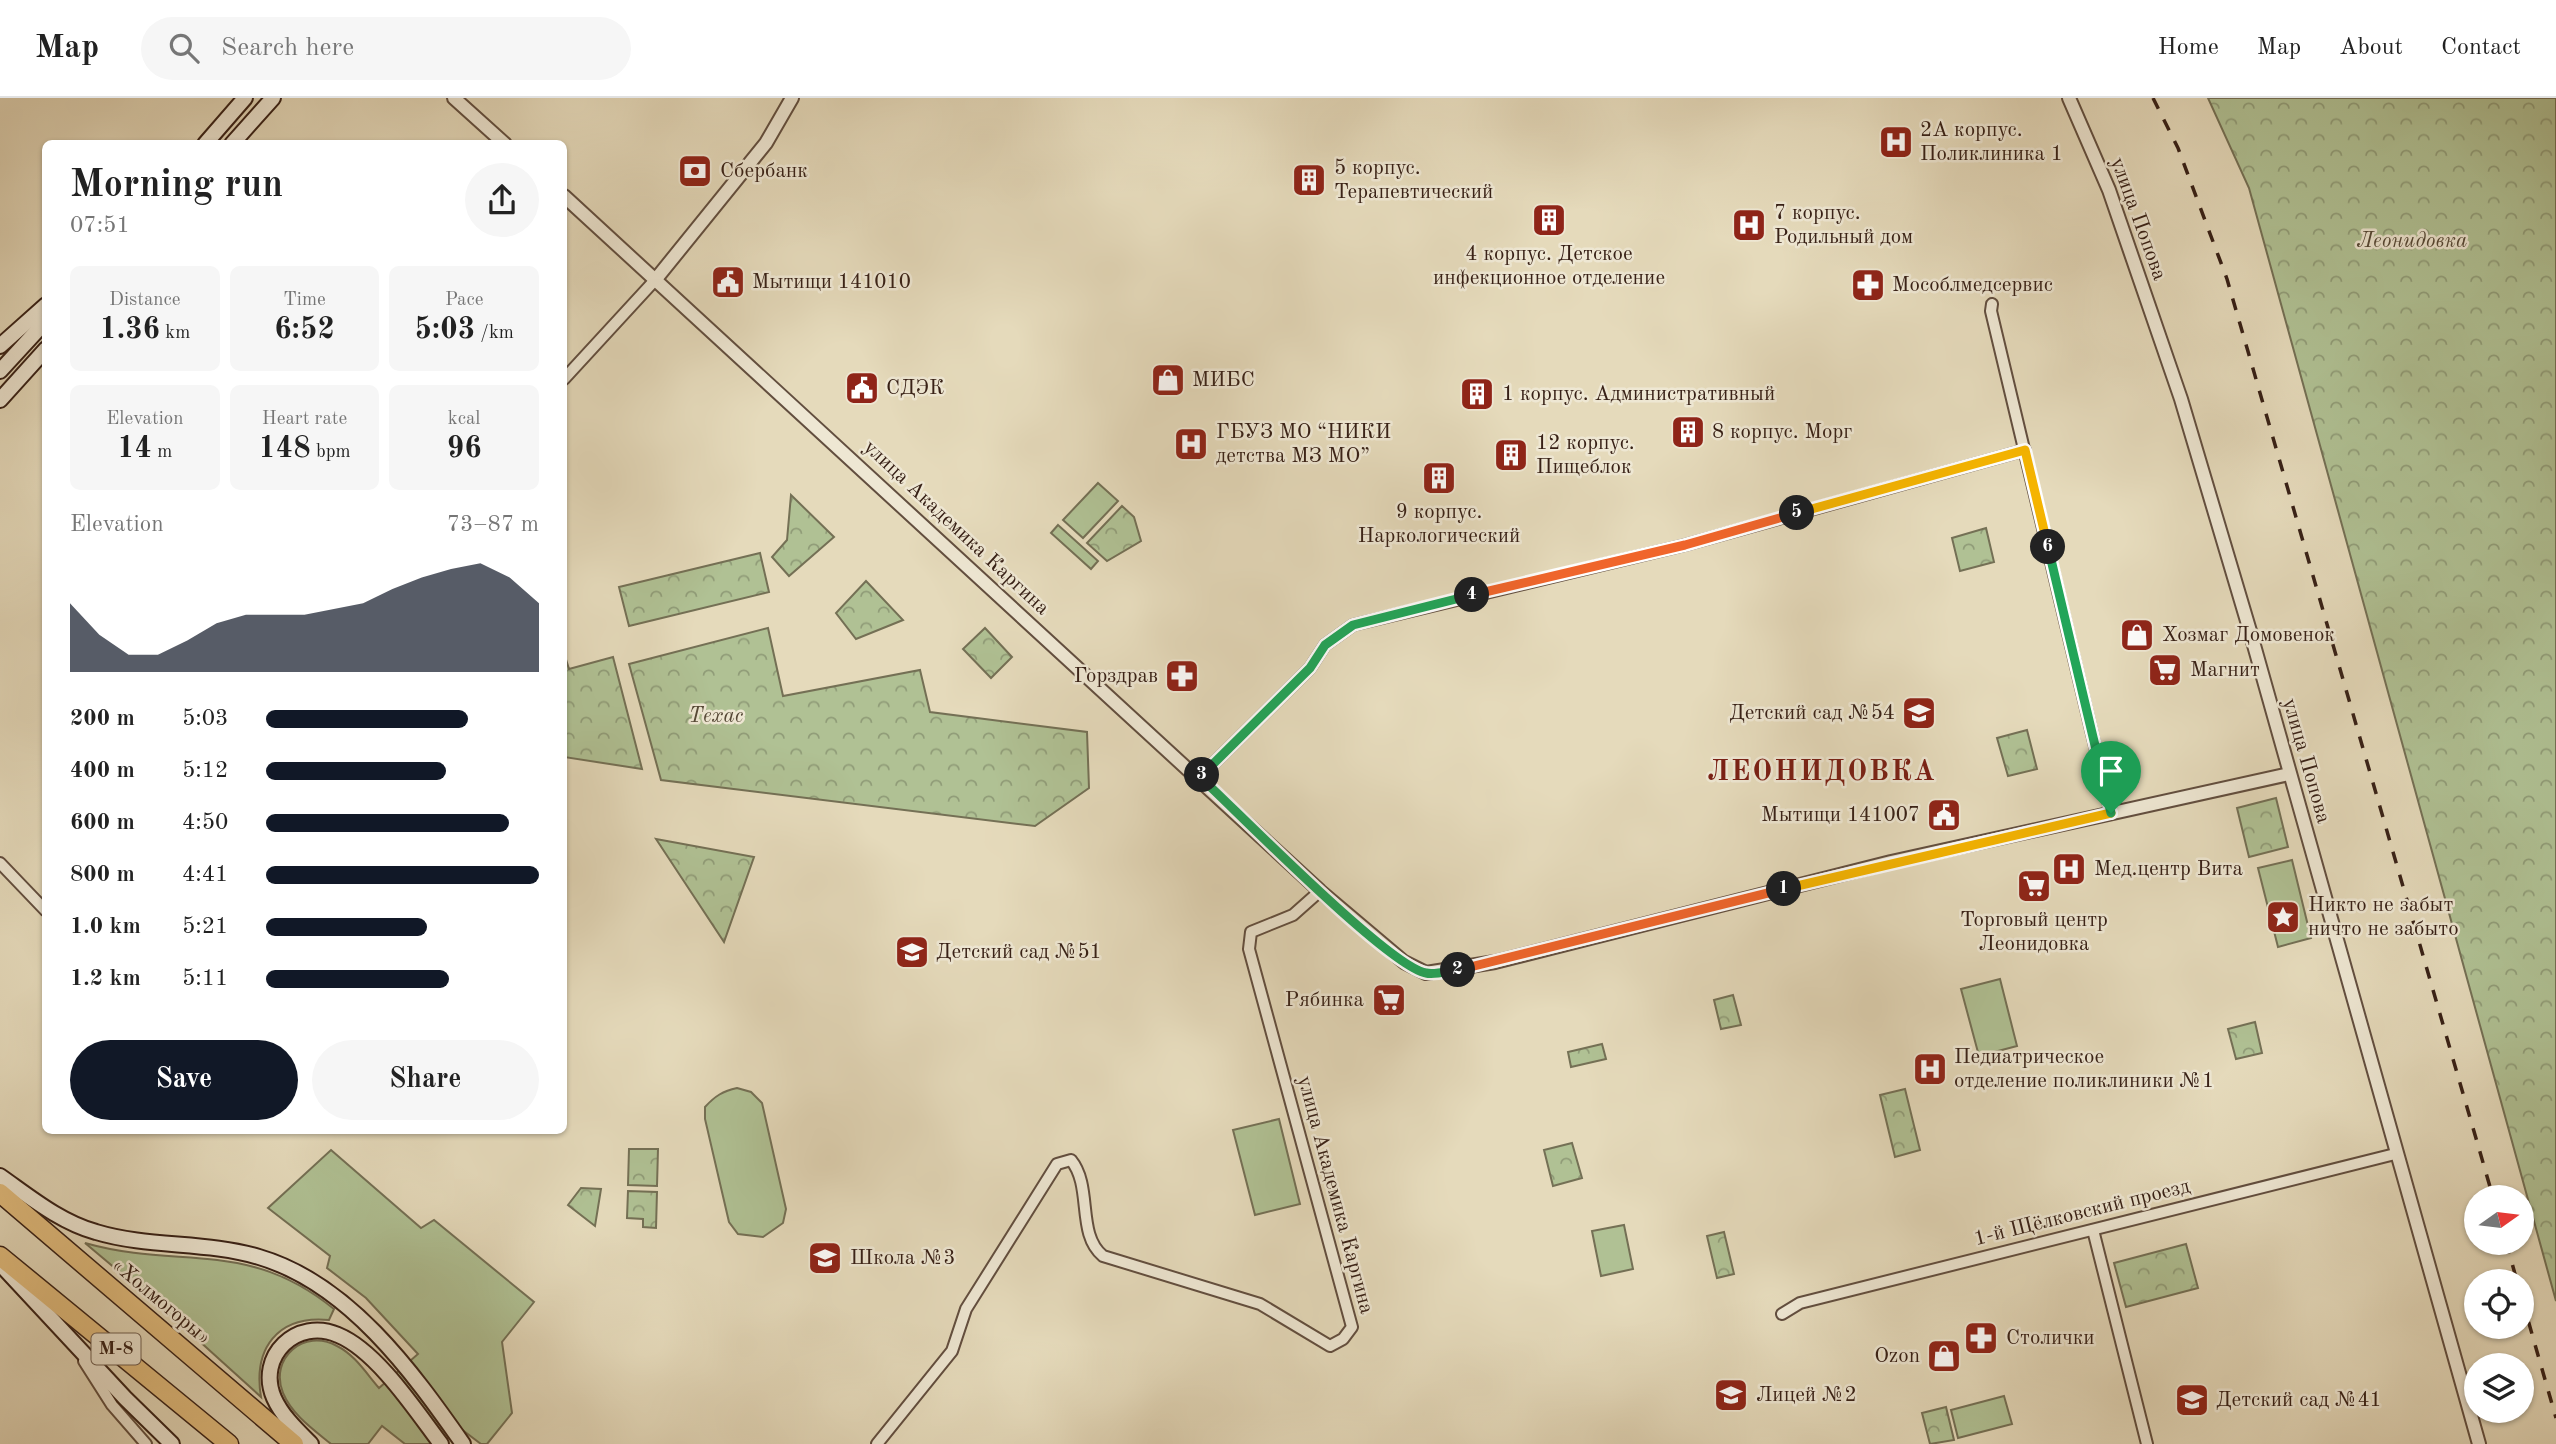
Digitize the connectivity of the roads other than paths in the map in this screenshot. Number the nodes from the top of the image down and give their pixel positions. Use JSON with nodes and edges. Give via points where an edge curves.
{"nodes":[{"id":1,"x":245,"y":98,"type":"edge"},
{"id":2,"x":273,"y":98,"type":"edge"},
{"id":3,"x":454,"y":98,"type":"edge"},
{"id":4,"x":2068,"y":98,"type":"edge"},
{"id":5,"x":788,"y":100,"type":"edge"},
{"id":6,"x":208,"y":140,"type":"edge"},
{"id":7,"x":236,"y":140,"type":"edge"},
{"id":8,"x":501,"y":140,"type":"edge"},
{"id":9,"x":567,"y":199,"type":"edge"},
{"id":10,"x":656,"y":279,"type":"junction"},
{"id":11,"x":1992,"y":304,"type":"dead end"},
{"id":12,"x":42,"y":309,"type":"edge"},
{"id":13,"x":42,"y":325,"type":"edge"},
{"id":14,"x":0,"y":346,"type":"edge"},
{"id":15,"x":42,"y":353,"type":"edge"},
{"id":16,"x":0,"y":372,"type":"edge"},
{"id":17,"x":567,"y":376,"type":"edge"},
{"id":18,"x":2,"y":398,"type":"edge"},
{"id":19,"x":2025,"y":450,"type":"junction"},
{"id":20,"x":2290,"y":774,"type":"junction"},
{"id":21,"x":1200,"y":777,"type":"junction"},
{"id":22,"x":2111,"y":813,"type":"junction"},
{"id":23,"x":0,"y":863,"type":"edge"},
{"id":24,"x":1320,"y":891,"type":"junction"},
{"id":25,"x":42,"y":907,"type":"edge"},
{"id":26,"x":2395,"y":1154,"type":"junction"},
{"id":27,"x":0,"y":1176,"type":"edge"},
{"id":28,"x":0,"y":1193,"type":"edge"},
{"id":29,"x":2093,"y":1230,"type":"junction"},
{"id":30,"x":0,"y":1256,"type":"edge"},
{"id":31,"x":0,"y":1264,"type":"edge"},
{"id":32,"x":1782,"y":1314,"type":"dead end"},
{"id":33,"x":66,"y":1332,"type":"junction"},
{"id":34,"x":146,"y":1444,"type":"edge"},
{"id":35,"x":172,"y":1444,"type":"edge"},
{"id":36,"x":229,"y":1444,"type":"edge"},
{"id":37,"x":294,"y":1444,"type":"edge"},
{"id":38,"x":311,"y":1444,"type":"edge"},
{"id":39,"x":441,"y":1444,"type":"edge"},
{"id":40,"x":463,"y":1444,"type":"edge"},
{"id":41,"x":877,"y":1444,"type":"edge"},
{"id":42,"x":2147,"y":1444,"type":"edge"},
{"id":43,"x":2479,"y":1444,"type":"edge"}],
"edges":[{"from":1,"to":6,"type":"main road"},
{"from":2,"to":7,"type":"main road"},
{"from":3,"to":8,"type":"street"},
{"from":4,"to":20,"type":"street","name":"улица Попова","via":[[2109,190],[2180,399]]},
{"from":5,"to":10,"type":"street","via":[[766,143]]},
{"from":9,"to":10,"type":"street","name":"улица Академика Каргина"},
{"from":10,"to":17,"type":"street"},
{"from":10,"to":21,"type":"street","name":"улица Академика Каргина"},
{"from":11,"to":19,"type":"street"},
{"from":12,"to":14,"type":"main road"},
{"from":13,"to":16,"type":"main road"},
{"from":15,"to":18,"type":"main road"},
{"from":19,"to":21,"type":"street","via":[[1685,545],[1353,625],[1325,645],[1310,668]]},
{"from":19,"to":22,"type":"street"},
{"from":20,"to":22,"type":"street"},
{"from":20,"to":26,"type":"street","name":"улица Попова"},
{"from":21,"to":24,"type":"street","name":"улица Академика Каргина"},
{"from":22,"to":24,"type":"street","name":"улица Академика Каргина","via":[[1891,862],[1495,962],[1426,974],[1404,962]]},
{"from":23,"to":25,"type":"street"},
{"from":24,"to":41,"type":"street","name":"улица Академика Каргина","via":[[1293,915],[1251,932],[1249,949],[1352,1327],[1343,1339],[1329,1346],[1259,1304],[1103,1256],[1090,1237],[1079,1172],[1067,1159],[1057,1164],[966,1309],[952,1351]]},
{"from":26,"to":29,"type":"street","name":"1-й Щёлковский проезд"},
{"from":26,"to":43,"type":"street","name":"улица Попова"},
{"from":27,"to":40,"type":"main road","via":[[61,1217],[94,1232],[240,1251],[285,1266],[354,1312]]},
{"from":28,"to":37,"type":"highway","name":"«Холмогоры»","number":"М-8"},
{"from":29,"to":32,"type":"street","name":"1-й Щёлковский проезд","via":[[1800,1303]]},
{"from":29,"to":42,"type":"street"},
{"from":30,"to":36,"type":"highway","number":"М-8"},
{"from":31,"to":33,"type":"main road"},
{"from":33,"to":34,"type":"street","via":[[112,1405]]},
{"from":33,"to":35,"type":"main road"},
{"from":38,"to":39,"type":"main road","via":[[282,1412],[271,1389],[271,1366],[285,1341],[312,1329],[339,1335],[356,1346]]}]}
